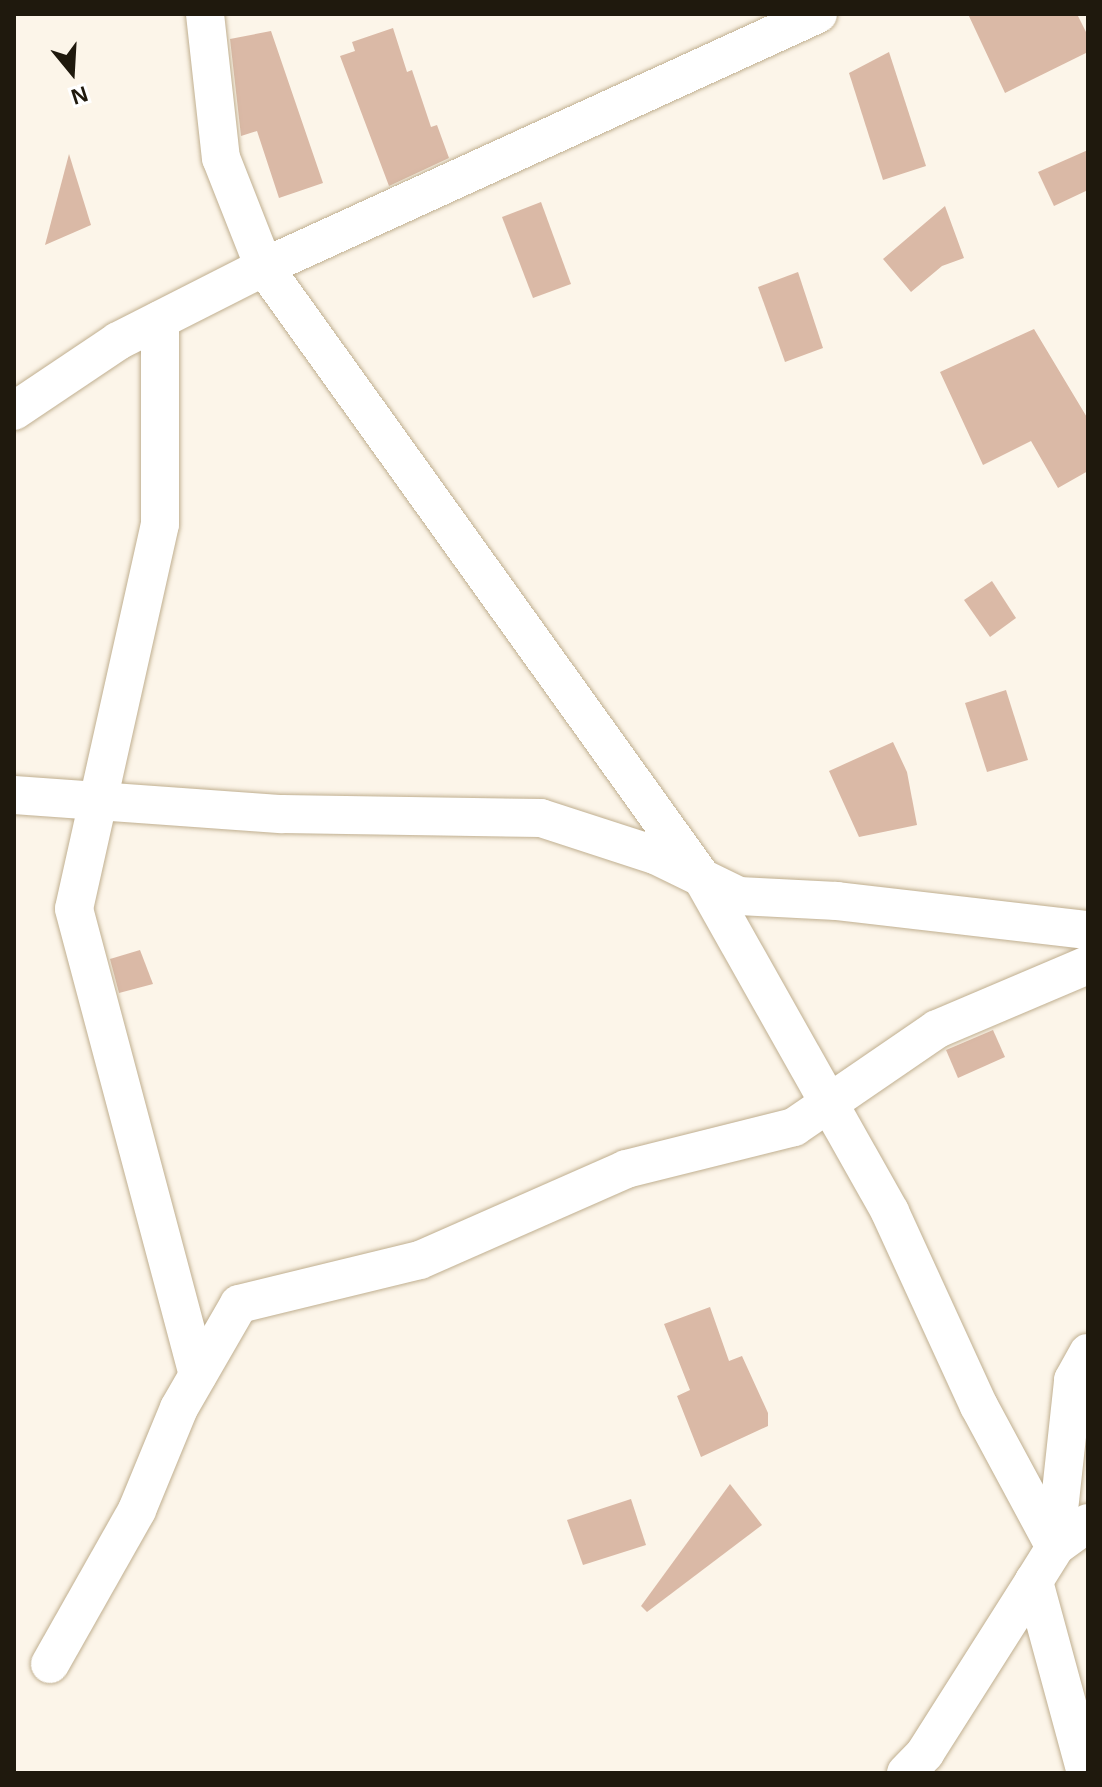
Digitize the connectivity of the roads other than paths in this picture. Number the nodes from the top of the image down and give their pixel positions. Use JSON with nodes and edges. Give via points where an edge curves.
{"nodes":[{"id":1,"x":205,"y":14,"type":"edge"},
{"id":2,"x":818,"y":14,"type":"edge"},
{"id":3,"x":264,"y":267,"type":"junction"},
{"id":4,"x":160,"y":320,"type":"junction"},
{"id":5,"x":14,"y":411,"type":"edge"},
{"id":6,"x":14,"y":795,"type":"edge"},
{"id":7,"x":96,"y":799,"type":"junction"},
{"id":8,"x":702,"y":878,"type":"junction"},
{"id":9,"x":1088,"y":930,"type":"edge"},
{"id":10,"x":1088,"y":965,"type":"edge"},
{"id":11,"x":828,"y":1103,"type":"junction"},
{"id":12,"x":1088,"y":1353,"type":"edge"},
{"id":13,"x":198,"y":1375,"type":"junction"},
{"id":14,"x":1088,"y":1523,"type":"edge"},
{"id":15,"x":1055,"y":1547,"type":"junction"},
{"id":16,"x":1034,"y":1581,"type":"junction"},
{"id":17,"x":50,"y":1664,"type":"dead end"},
{"id":18,"x":1087,"y":1767,"type":"edge"},
{"id":19,"x":906,"y":1773,"type":"edge"}],
"edges":[{"from":1,"to":3,"type":"street","via":[[221,158]]},
{"from":2,"to":3,"type":"street"},
{"from":3,"to":4,"type":"street"},
{"from":3,"to":8,"type":"street"},
{"from":4,"to":5,"type":"street","via":[[118,341]]},
{"from":4,"to":7,"type":"street","via":[[160,524]]},
{"from":6,"to":7,"type":"street"},
{"from":7,"to":8,"type":"street","via":[[282,814],[541,818],[655,855]]},
{"from":7,"to":13,"type":"street","via":[[74,909]]},
{"from":8,"to":9,"type":"street","via":[[739,896],[837,901]]},
{"from":8,"to":11,"type":"street"},
{"from":10,"to":11,"type":"street","via":[[937,1029]]},
{"from":11,"to":13,"type":"street","via":[[794,1127],[626,1169],[420,1260],[239,1304]]},
{"from":11,"to":15,"type":"street","via":[[890,1212],[979,1406]]},
{"from":12,"to":15,"type":"street","via":[[1073,1380]]},
{"from":13,"to":17,"type":"street","via":[[137,1510]]},
{"from":14,"to":15,"type":"street"},
{"from":15,"to":16,"type":"street"},
{"from":16,"to":18,"type":"street"},
{"from":16,"to":19,"type":"street","via":[[925,1753]]}]}
